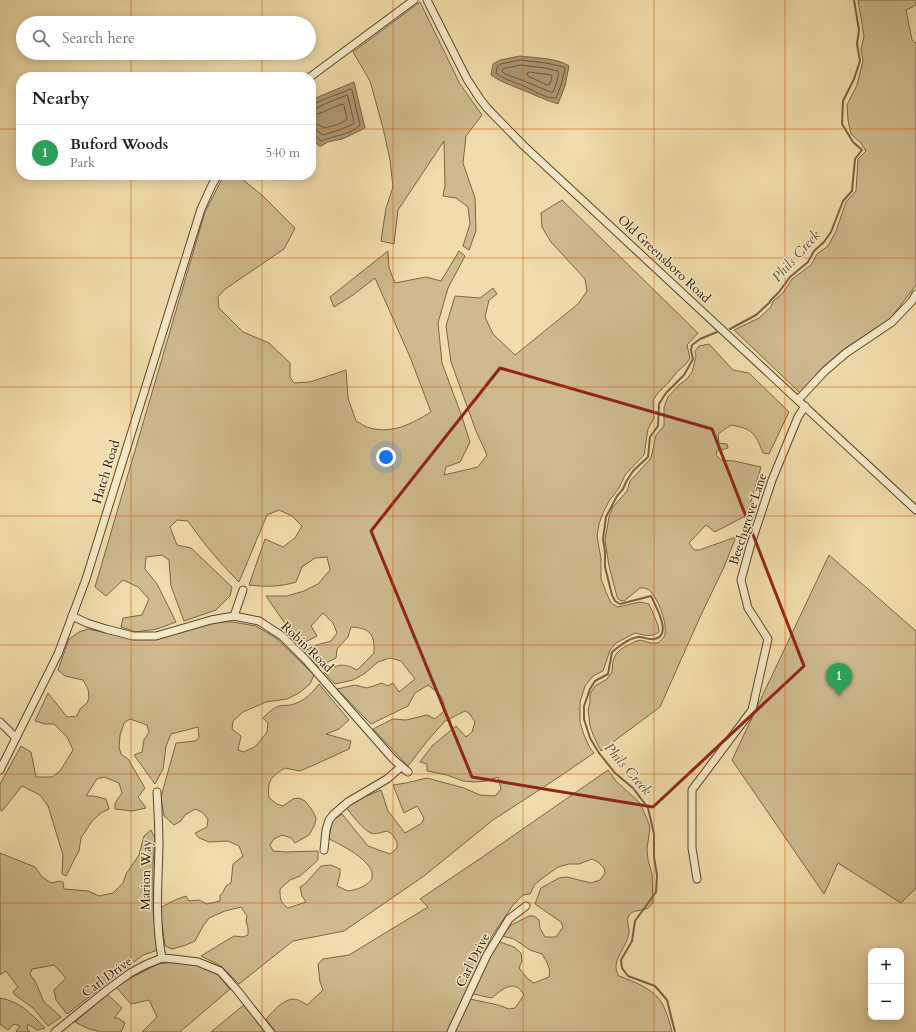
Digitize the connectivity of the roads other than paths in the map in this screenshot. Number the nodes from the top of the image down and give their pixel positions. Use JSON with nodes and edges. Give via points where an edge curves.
{"nodes":[{"id":1,"x":414,"y":0,"type":"edge"},
{"id":2,"x":427,"y":0,"type":"edge"},
{"id":3,"x":316,"y":73,"type":"edge"},
{"id":4,"x":215,"y":180,"type":"edge"},
{"id":5,"x":916,"y":294,"type":"edge"},
{"id":6,"x":798,"y":400,"type":"junction"},
{"id":7,"x":805,"y":406,"type":"junction"},
{"id":8,"x":916,"y":510,"type":"edge"},
{"id":9,"x":243,"y":590,"type":"dead end"},
{"id":10,"x":72,"y":616,"type":"junction"},
{"id":11,"x":234,"y":616,"type":"junction"},
{"id":12,"x":0,"y":722,"type":"edge"},
{"id":13,"x":16,"y":738,"type":"junction"},
{"id":14,"x":401,"y":767,"type":"junction"},
{"id":15,"x":0,"y":770,"type":"edge"},
{"id":16,"x":408,"y":772,"type":"dead end"},
{"id":17,"x":157,"y":792,"type":"dead end"},
{"id":18,"x":324,"y":850,"type":"dead end"},
{"id":19,"x":697,"y":879,"type":"dead end"},
{"id":20,"x":526,"y":906,"type":"dead end"},
{"id":21,"x":162,"y":958,"type":"junction"},
{"id":22,"x":55,"y":1032,"type":"edge"},
{"id":23,"x":270,"y":1032,"type":"edge"},
{"id":24,"x":451,"y":1032,"type":"edge"}],
"edges":[{"from":1,"to":3,"type":"street"},
{"from":2,"to":6,"type":"street","name":"Old Greensboro Road","via":[[467,79],[494,116]]},
{"from":4,"to":10,"type":"street","name":"Hatch Road","via":[[201,209],[86,579]]},
{"from":5,"to":6,"type":"street","via":[[892,322],[846,353]]},
{"from":6,"to":7,"type":"street","name":"Old Greensboro Road"},
{"from":7,"to":8,"type":"street","name":"Old Greensboro Road"},
{"from":7,"to":19,"type":"street","name":"Beechgrove Lane","via":[[772,480],[741,580],[748,608],[768,639],[752,710],[692,790],[692,848]]},
{"from":9,"to":11,"type":"street"},
{"from":10,"to":11,"type":"street","name":"Robin Road","via":[[133,636],[156,636]]},
{"from":10,"to":13,"type":"street","name":"Hatch Road","via":[[58,654]]},
{"from":11,"to":14,"type":"street","name":"Robin Road","via":[[258,621],[282,636]]},
{"from":12,"to":13,"type":"street"},
{"from":13,"to":15,"type":"street","name":"Hatch Road"},
{"from":14,"to":16,"type":"street","name":"Robin Road"},
{"from":14,"to":18,"type":"street","via":[[333,815],[326,830]]},
{"from":17,"to":21,"type":"street","name":"Marion Way","via":[[157,908]]},
{"from":20,"to":24,"type":"street","name":"Carl Drive","via":[[509,919],[486,955]]},
{"from":21,"to":22,"type":"street","name":"Carl Drive","via":[[130,973]]},
{"from":21,"to":23,"type":"street","name":"Carl Drive","via":[[198,962],[220,971]]}]}
